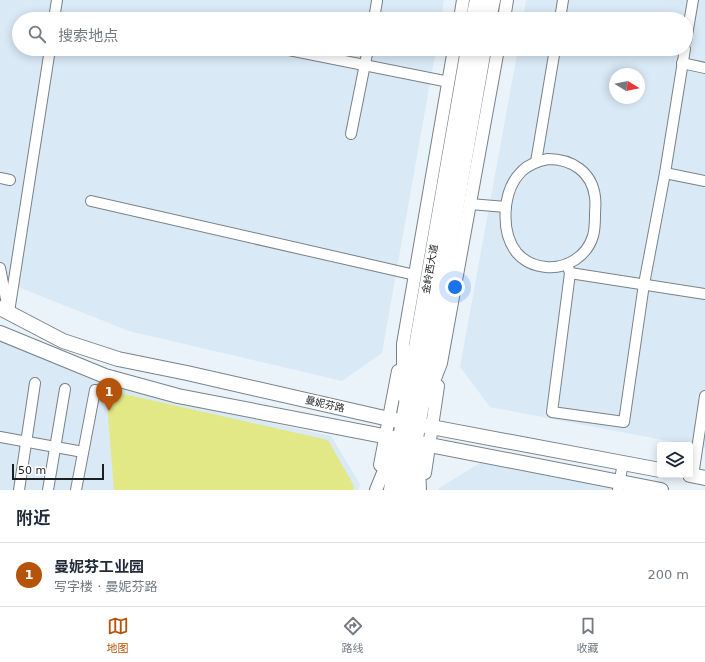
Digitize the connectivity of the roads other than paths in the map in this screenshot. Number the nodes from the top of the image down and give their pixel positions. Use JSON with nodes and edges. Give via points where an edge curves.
{"nodes":[{"id":1,"x":57,"y":0,"type":"edge"},
{"id":2,"x":463,"y":0,"type":"edge"},
{"id":3,"x":478,"y":0,"type":"edge"},
{"id":4,"x":492,"y":0,"type":"edge"},
{"id":5,"x":507,"y":0,"type":"edge"},
{"id":6,"x":563,"y":0,"type":"edge"},
{"id":7,"x":694,"y":0,"type":"edge"},
{"id":8,"x":377,"y":1,"type":"dead end"},
{"id":9,"x":55,"y":12,"type":"edge"},
{"id":10,"x":375,"y":12,"type":"edge"},
{"id":11,"x":461,"y":12,"type":"edge"},
{"id":12,"x":475,"y":12,"type":"edge"},
{"id":13,"x":489,"y":12,"type":"edge"},
{"id":14,"x":505,"y":12,"type":"edge"},
{"id":15,"x":561,"y":12,"type":"edge"},
{"id":16,"x":692,"y":12,"type":"edge"},
{"id":17,"x":49,"y":56,"type":"edge"},
{"id":18,"x":319,"y":56,"type":"edge"},
{"id":19,"x":366,"y":56,"type":"edge"},
{"id":20,"x":453,"y":56,"type":"edge"},
{"id":21,"x":468,"y":56,"type":"edge"},
{"id":22,"x":482,"y":56,"type":"edge"},
{"id":23,"x":497,"y":56,"type":"edge"},
{"id":24,"x":554,"y":56,"type":"edge"},
{"id":25,"x":683,"y":56,"type":"edge"},
{"id":26,"x":682,"y":63,"type":"junction"},
{"id":27,"x":364,"y":65,"type":"junction"},
{"id":28,"x":705,"y":68,"type":"edge"},
{"id":29,"x":449,"y":82,"type":"junction"},
{"id":30,"x":351,"y":134,"type":"dead end"},
{"id":31,"x":536,"y":162,"type":"junction"},
{"id":32,"x":665,"y":173,"type":"junction"},
{"id":33,"x":705,"y":180,"type":"edge"},
{"id":34,"x":91,"y":201,"type":"dead end"},
{"id":35,"x":470,"y":204,"type":"junction"},
{"id":36,"x":506,"y":207,"type":"junction"},
{"id":37,"x":0,"y":268,"type":"edge"},
{"id":38,"x":568,"y":269,"type":"junction"},
{"id":39,"x":415,"y":275,"type":"junction"},
{"id":40,"x":644,"y":284,"type":"junction"},
{"id":41,"x":705,"y":294,"type":"edge"},
{"id":42,"x":4,"y":310,"type":"edge"},
{"id":43,"x":0,"y":333,"type":"edge"},
{"id":44,"x":35,"y":383,"type":"dead end"},
{"id":45,"x":65,"y":389,"type":"dead end"},
{"id":46,"x":95,"y":390,"type":"dead end"},
{"id":47,"x":705,"y":396,"type":"edge"},
{"id":48,"x":410,"y":423,"type":"junction"},
{"id":49,"x":0,"y":437,"type":"edge"},
{"id":50,"x":407,"y":441,"type":"junction"},
{"id":51,"x":26,"y":442,"type":"junction"},
{"id":52,"x":55,"y":447,"type":"junction"},
{"id":53,"x":83,"y":452,"type":"junction"},
{"id":54,"x":623,"y":463,"type":"junction"},
{"id":55,"x":657,"y":469,"type":"edge"},
{"id":56,"x":696,"y":476,"type":"edge"},
{"id":57,"x":619,"y":486,"type":"edge"},
{"id":58,"x":19,"y":490,"type":"edge"},
{"id":59,"x":48,"y":490,"type":"edge"},
{"id":60,"x":76,"y":490,"type":"edge"},
{"id":61,"x":376,"y":490,"type":"edge"},
{"id":62,"x":392,"y":490,"type":"edge"},
{"id":63,"x":406,"y":490,"type":"edge"},
{"id":64,"x":421,"y":490,"type":"edge"},
{"id":65,"x":661,"y":490,"type":"edge"}],
"edges":[{"from":1,"to":9,"type":"street"},
{"from":2,"to":11,"type":"street"},
{"from":3,"to":12,"type":"main road"},
{"from":4,"to":13,"type":"main road"},
{"from":5,"to":14,"type":"street"},
{"from":6,"to":15,"type":"street"},
{"from":7,"to":16,"type":"street"},
{"from":8,"to":10,"type":"street"},
{"from":17,"to":42,"type":"street"},
{"from":18,"to":27,"type":"street"},
{"from":19,"to":27,"type":"street"},
{"from":20,"to":29,"type":"street"},
{"from":21,"to":48,"type":"main road","name":"金岭西大道"},
{"from":22,"to":48,"type":"main road","name":"金岭西大道"},
{"from":23,"to":35,"type":"street"},
{"from":24,"to":31,"type":"street"},
{"from":25,"to":26,"type":"street"},
{"from":26,"to":28,"type":"street"},
{"from":26,"to":32,"type":"street"},
{"from":27,"to":29,"type":"street"},
{"from":27,"to":30,"type":"street"},
{"from":29,"to":39,"type":"street"},
{"from":31,"to":36,"type":"street","via":[[526,167],[516,178]]},
{"from":31,"to":38,"type":"street","via":[[556,159],[572,163],[586,174],[594,189],[596,206],[592,238],[583,253]]},
{"from":32,"to":33,"type":"street"},
{"from":32,"to":40,"type":"street"},
{"from":34,"to":39,"type":"street"},
{"from":35,"to":36,"type":"street"},
{"from":35,"to":48,"type":"street","via":[[441,363]]},
{"from":36,"to":38,"type":"street","via":[[507,230],[510,241],[519,255],[534,265]]},
{"from":37,"to":42,"type":"street"},
{"from":38,"to":40,"type":"street"},
{"from":38,"to":40,"type":"street","via":[[552,412],[624,422]]},
{"from":39,"to":48,"type":"street","via":[[403,344]]},
{"from":40,"to":41,"type":"street"},
{"from":42,"to":48,"type":"main road","name":"曼妮芬路","via":[[63,342],[118,359]]},
{"from":43,"to":50,"type":"main road","name":"曼妮芬路","via":[[104,376],[178,396]]},
{"from":44,"to":51,"type":"street"},
{"from":45,"to":52,"type":"street"},
{"from":46,"to":53,"type":"street"},
{"from":47,"to":56,"type":"street"},
{"from":48,"to":50,"type":"main road","name":"金岭西大道"},
{"from":48,"to":50,"type":"street"},
{"from":48,"to":54,"type":"main road","name":"曼妮芬路"},
{"from":49,"to":51,"type":"street"},
{"from":50,"to":57,"type":"main road","name":"曼妮芬路"},
{"from":50,"to":61,"type":"street"},
{"from":50,"to":62,"type":"main road","name":"金岭西大道"},
{"from":50,"to":63,"type":"main road","name":"金岭西大道"},
{"from":50,"to":64,"type":"street"},
{"from":51,"to":52,"type":"street"},
{"from":51,"to":58,"type":"street"},
{"from":52,"to":53,"type":"street"},
{"from":52,"to":59,"type":"street"},
{"from":53,"to":60,"type":"street"},
{"from":54,"to":55,"type":"main road","name":"曼妮芬路"},
{"from":54,"to":57,"type":"street"},
{"from":57,"to":65,"type":"main road","name":"曼妮芬路"}]}
